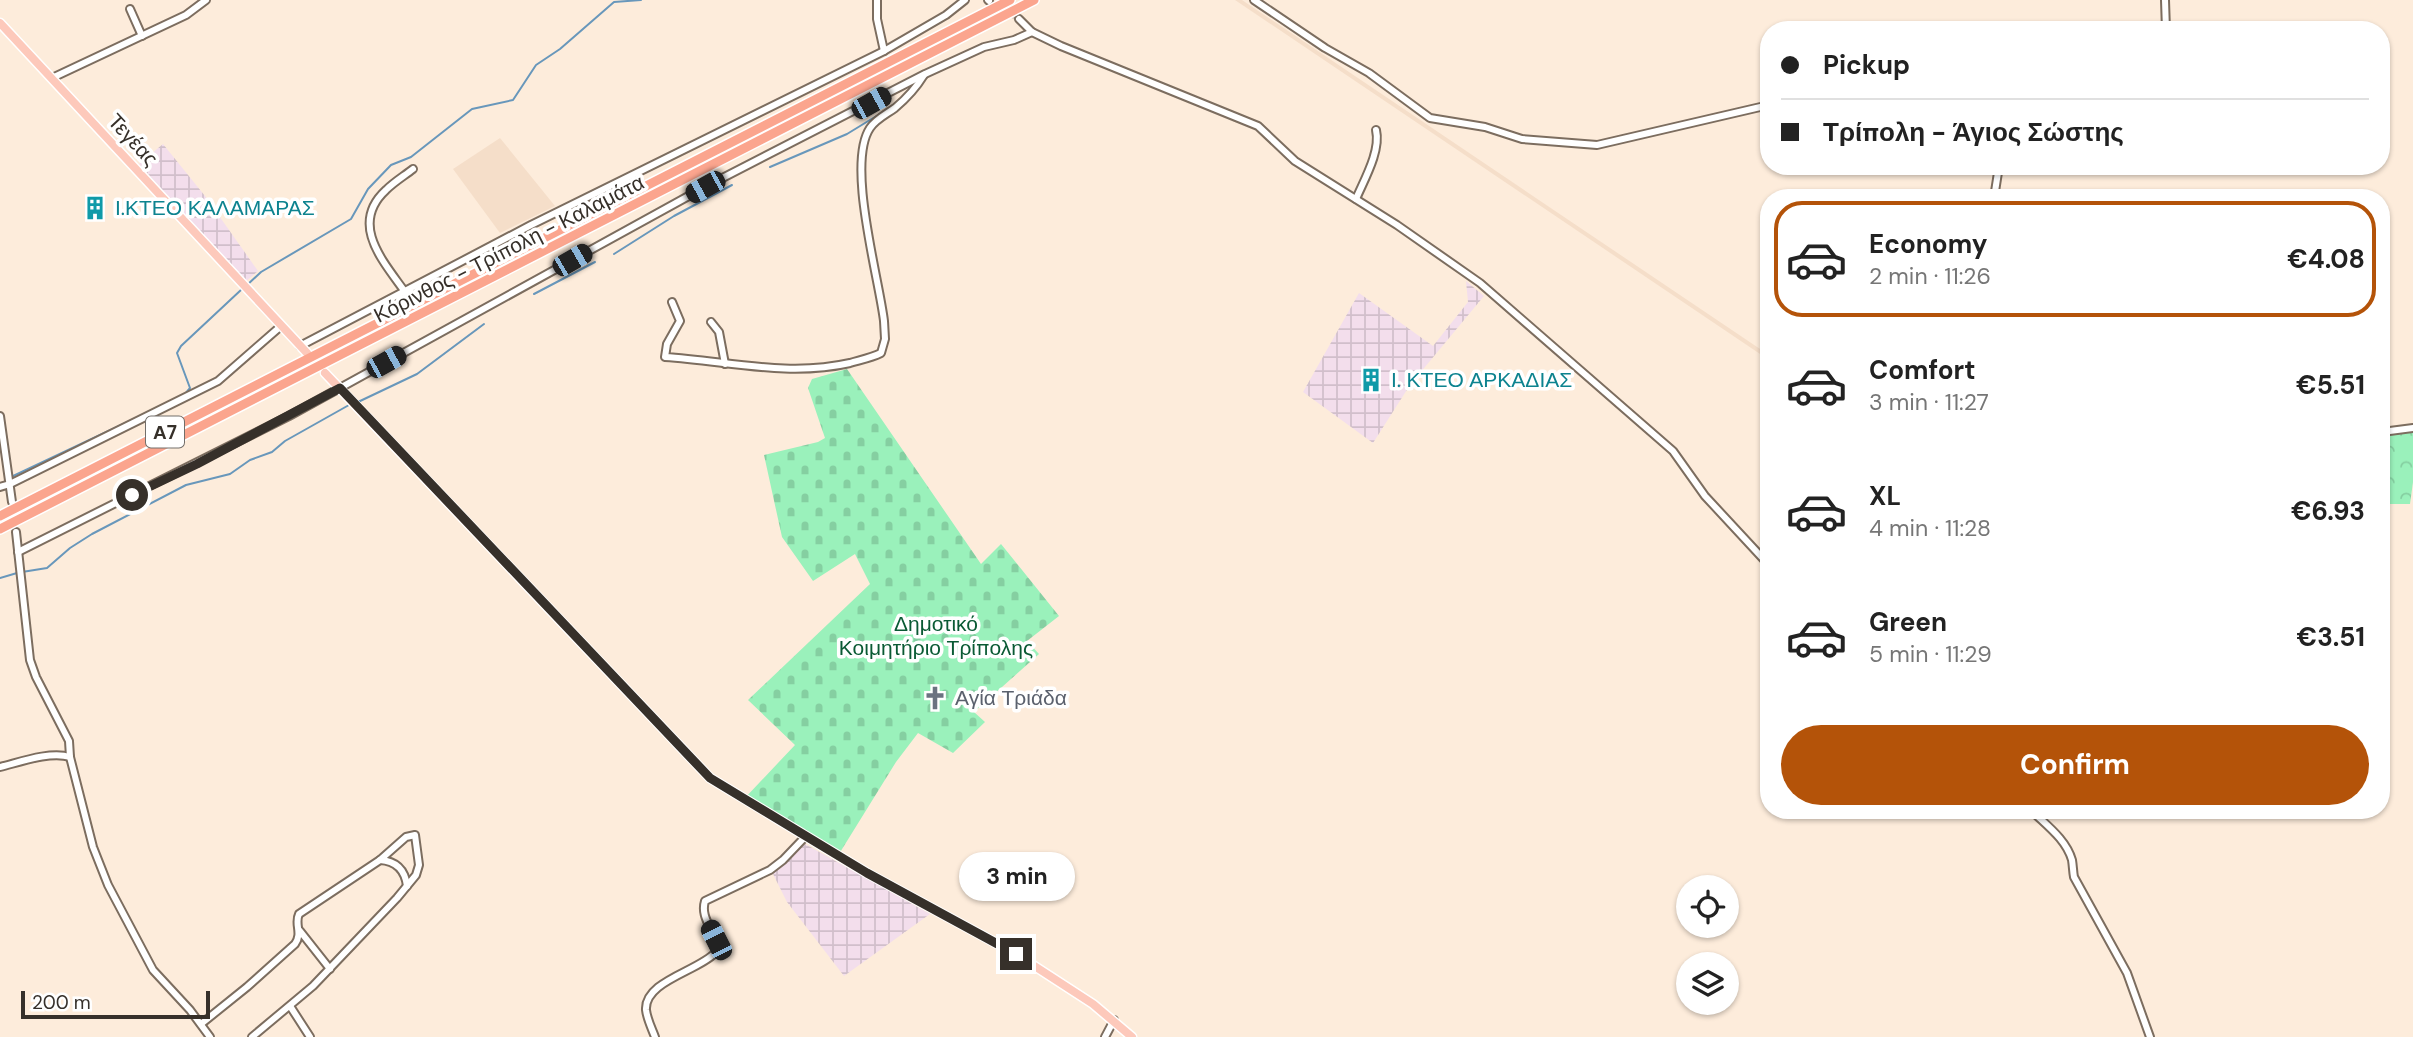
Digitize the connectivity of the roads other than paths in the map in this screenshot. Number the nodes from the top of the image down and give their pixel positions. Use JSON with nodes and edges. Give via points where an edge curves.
{"nodes":[{"id":1,"x":206,"y":0,"type":"edge"},
{"id":2,"x":877,"y":0,"type":"edge"},
{"id":3,"x":965,"y":0,"type":"edge"},
{"id":4,"x":1010,"y":0,"type":"edge"},
{"id":5,"x":1034,"y":0,"type":"edge"},
{"id":6,"x":1254,"y":0,"type":"edge"},
{"id":7,"x":2165,"y":0,"type":"edge"},
{"id":8,"x":130,"y":9,"type":"dead end"},
{"id":9,"x":1019,"y":19,"type":"tunnel mouth"},
{"id":10,"x":2166,"y":21,"type":"edge"},
{"id":11,"x":1,"y":26,"type":"edge"},
{"id":12,"x":1032,"y":32,"type":"junction"},
{"id":13,"x":142,"y":36,"type":"junction"},
{"id":14,"x":884,"y":51,"type":"junction"},
{"id":15,"x":925,"y":74,"type":"junction"},
{"id":16,"x":52,"y":78,"type":"junction"},
{"id":17,"x":1760,"y":106,"type":"edge"},
{"id":18,"x":1376,"y":130,"type":"dead end"},
{"id":19,"x":413,"y":169,"type":"dead end"},
{"id":20,"x":1356,"y":199,"type":"junction"},
{"id":21,"x":405,"y":292,"type":"junction"},
{"id":22,"x":672,"y":302,"type":"dead end"},
{"id":23,"x":711,"y":322,"type":"dead end"},
{"id":24,"x":281,"y":326,"type":"junction"},
{"id":25,"x":300,"y":346,"type":"junction"},
{"id":26,"x":307,"y":353,"type":"dead end"},
{"id":27,"x":725,"y":364,"type":"junction"},
{"id":28,"x":325,"y":373,"type":"dead end"},
{"id":29,"x":340,"y":388,"type":"junction"},
{"id":30,"x":0,"y":416,"type":"edge"},
{"id":31,"x":2413,"y":428,"type":"edge"},
{"id":32,"x":2390,"y":431,"type":"edge"},
{"id":33,"x":10,"y":482,"type":"junction"},
{"id":34,"x":0,"y":487,"type":"edge"},
{"id":35,"x":12,"y":502,"type":"dead end"},
{"id":36,"x":0,"y":516,"type":"edge"},
{"id":37,"x":0,"y":529,"type":"edge"},
{"id":38,"x":16,"y":532,"type":"dead end"},
{"id":39,"x":18,"y":552,"type":"junction"},
{"id":40,"x":1760,"y":555,"type":"edge"},
{"id":41,"x":70,"y":757,"type":"junction"},
{"id":42,"x":0,"y":767,"type":"edge"},
{"id":43,"x":2041,"y":819,"type":"edge"},
{"id":44,"x":805,"y":837,"type":"junction"},
{"id":45,"x":380,"y":860,"type":"junction"},
{"id":46,"x":407,"y":886,"type":"junction"},
{"id":47,"x":299,"y":929,"type":"junction"},
{"id":48,"x":330,"y":969,"type":"junction"},
{"id":49,"x":290,"y":1006,"type":"junction"},
{"id":50,"x":1114,"y":1020,"type":"junction"},
{"id":51,"x":201,"y":1024,"type":"junction"},
{"id":52,"x":210,"y":1037,"type":"edge"},
{"id":53,"x":252,"y":1037,"type":"edge"},
{"id":54,"x":310,"y":1037,"type":"edge"},
{"id":55,"x":655,"y":1037,"type":"edge"},
{"id":56,"x":1105,"y":1037,"type":"edge"},
{"id":57,"x":1132,"y":1037,"type":"edge"},
{"id":58,"x":2150,"y":1037,"type":"edge"}],
"edges":[{"from":1,"to":13,"type":"street"},
{"from":2,"to":14,"type":"street"},
{"from":3,"to":14,"type":"street"},
{"from":4,"to":36,"type":"highway","name":"Κόρινθος - Τρίπολη - Καλαμάτα","number":"Α7"},
{"from":5,"to":37,"type":"highway","name":"Κόρινθος - Τρίπολη - Καλαμάτα","number":"Α7"},
{"from":6,"to":17,"type":"street","via":[[1430,118],[1522,139],[1597,145]]},
{"from":7,"to":10,"type":"street"},
{"from":8,"to":13,"type":"street"},
{"from":9,"to":12,"type":"street"},
{"from":11,"to":16,"type":"main road","name":"Τεγέας"},
{"from":12,"to":15,"type":"street","via":[[984,47]]},
{"from":12,"to":20,"type":"street","via":[[1248,121],[1296,161]]},
{"from":13,"to":16,"type":"street"},
{"from":14,"to":21,"type":"street"},
{"from":15,"to":27,"type":"street","via":[[915,89],[870,128],[865,143],[863,201],[884,321],[883,350],[875,356],[810,370]]},
{"from":15,"to":29,"type":"street","via":[[705,187]]},
{"from":16,"to":24,"type":"main road","name":"Τεγέας"},
{"from":18,"to":20,"type":"street","via":[[1377,141]]},
{"from":19,"to":21,"type":"street","via":[[384,191],[368,223],[375,247]]},
{"from":20,"to":40,"type":"street","via":[[1480,283],[1645,425],[1673,450],[1705,496]]},
{"from":21,"to":25,"type":"street"},
{"from":22,"to":27,"type":"street","via":[[680,321],[667,344],[666,357]]},
{"from":23,"to":27,"type":"street","via":[[719,332]]},
{"from":24,"to":25,"type":"main road","name":"Τεγέας"},
{"from":24,"to":33,"type":"street","via":[[218,381]]},
{"from":25,"to":26,"type":"main road","name":"Τεγέας"},
{"from":28,"to":29,"type":"main road"},
{"from":29,"to":39,"type":"street"},
{"from":29,"to":44,"type":"main road","via":[[692,761],[713,781]]},
{"from":30,"to":33,"type":"street"},
{"from":31,"to":32,"type":"street"},
{"from":33,"to":34,"type":"street"},
{"from":33,"to":35,"type":"street"},
{"from":38,"to":39,"type":"street"},
{"from":39,"to":41,"type":"street","via":[[32,665],[69,741]]},
{"from":41,"to":42,"type":"street","via":[[52,756]]},
{"from":41,"to":51,"type":"street","via":[[93,847],[108,885],[153,970]]},
{"from":43,"to":58,"type":"street","via":[[2069,852],[2074,877],[2127,973]]},
{"from":44,"to":50,"type":"main road","via":[[1016,954]]},
{"from":44,"to":55,"type":"street","via":[[770,870],[705,901],[703,913],[716,940],[716,952],[649,995],[646,1013]]},
{"from":45,"to":46,"type":"street","via":[[399,866]]},
{"from":45,"to":46,"type":"street","via":[[406,837],[415,835],[419,865]]},
{"from":45,"to":47,"type":"street","via":[[299,914]]},
{"from":46,"to":48,"type":"street"},
{"from":47,"to":48,"type":"street"},
{"from":47,"to":51,"type":"street","via":[[298,940],[288,952]]},
{"from":48,"to":49,"type":"street"},
{"from":49,"to":53,"type":"street"},
{"from":49,"to":54,"type":"street"},
{"from":50,"to":56,"type":"street"},
{"from":50,"to":57,"type":"main road"},
{"from":51,"to":52,"type":"street"}]}
